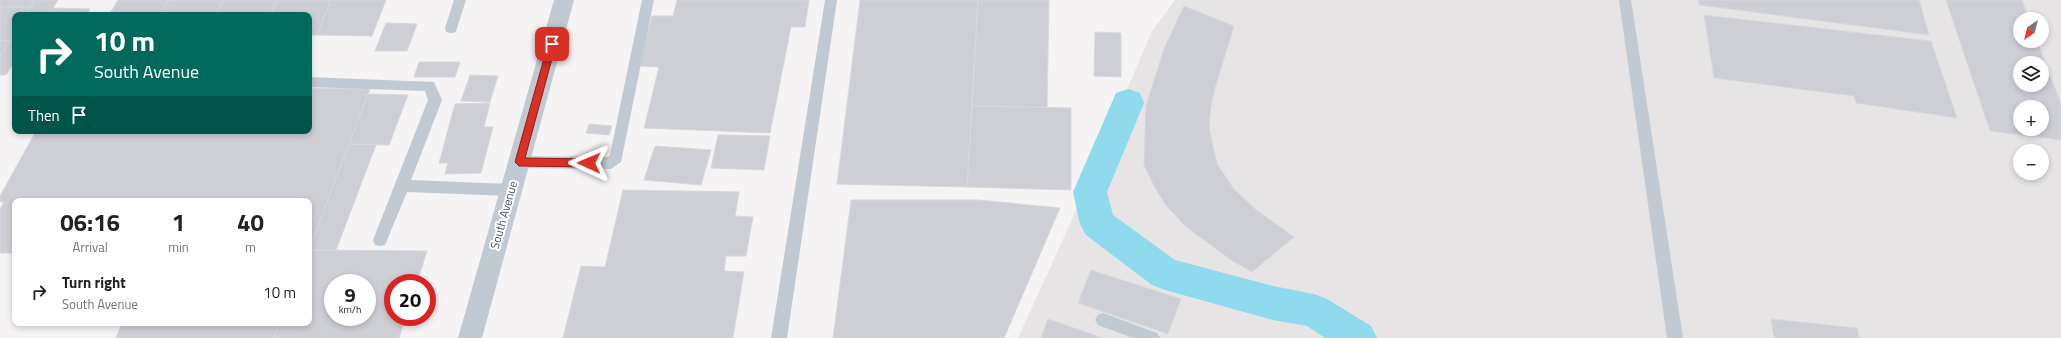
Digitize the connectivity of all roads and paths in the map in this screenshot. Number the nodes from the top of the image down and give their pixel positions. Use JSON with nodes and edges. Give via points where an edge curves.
{"nodes":[{"id":1,"x":460,"y":0,"type":"edge"},
{"id":2,"x":564,"y":0,"type":"edge"},
{"id":3,"x":648,"y":0,"type":"edge"},
{"id":4,"x":831,"y":0,"type":"edge"},
{"id":5,"x":1625,"y":0,"type":"edge"},
{"id":6,"x":450,"y":28,"type":"dead end"},
{"id":7,"x":312,"y":82,"type":"edge"},
{"id":8,"x":519,"y":162,"type":"junction"},
{"id":9,"x":402,"y":186,"type":"junction"},
{"id":10,"x":511,"y":190,"type":"junction"},
{"id":11,"x":380,"y":240,"type":"dead end"},
{"id":12,"x":1103,"y":320,"type":"dead end"},
{"id":13,"x":470,"y":338,"type":"edge"},
{"id":14,"x":779,"y":338,"type":"edge"},
{"id":15,"x":1152,"y":338,"type":"edge"},
{"id":16,"x":1675,"y":338,"type":"edge"}],
"edges":[{"from":1,"to":6,"type":"lane"},
{"from":2,"to":8,"type":"street","name":"South Avenue"},
{"from":3,"to":8,"type":"lane","via":[[616,158],[611,163]]},
{"from":4,"to":14,"type":"lane"},
{"from":5,"to":16,"type":"lane"},
{"from":7,"to":9,"type":"lane","via":[[429,86],[435,100]]},
{"from":8,"to":10,"type":"street","name":"South Avenue"},
{"from":9,"to":10,"type":"lane"},
{"from":9,"to":11,"type":"lane"},
{"from":10,"to":13,"type":"street","name":"South Avenue"},
{"from":12,"to":15,"type":"lane"}]}
